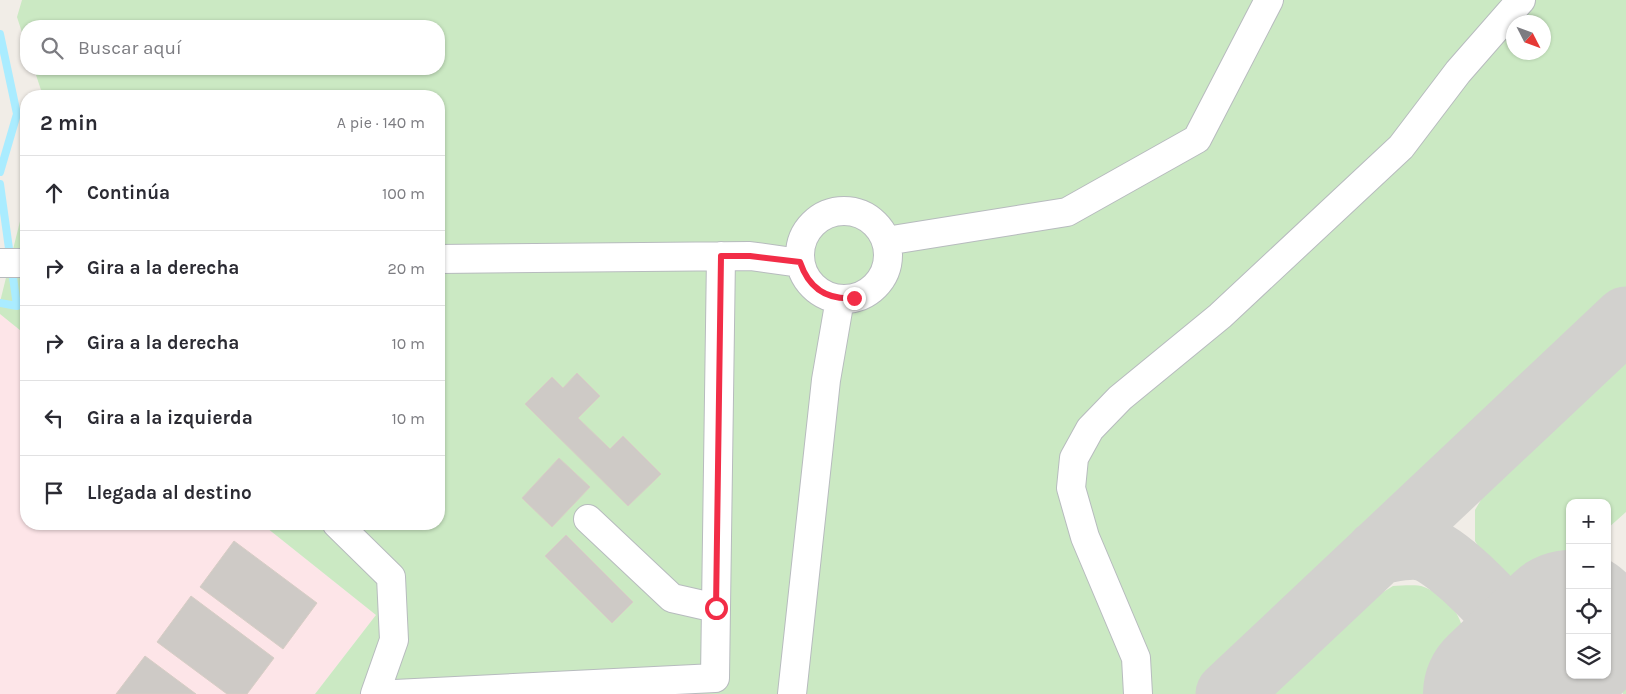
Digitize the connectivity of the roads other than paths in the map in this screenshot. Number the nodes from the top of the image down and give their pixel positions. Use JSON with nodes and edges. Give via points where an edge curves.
{"nodes":[{"id":1,"x":1269,"y":0,"type":"edge"},
{"id":2,"x":1521,"y":0,"type":"edge"},
{"id":3,"x":886,"y":241,"type":"junction"},
{"id":4,"x":721,"y":256,"type":"junction"},
{"id":5,"x":445,"y":259,"type":"edge"},
{"id":6,"x":800,"y":262,"type":"junction"},
{"id":7,"x":0,"y":263,"type":"edge"},
{"id":8,"x":20,"y":263,"type":"edge"},
{"id":9,"x":840,"y":299,"type":"junction"},
{"id":10,"x":588,"y":519,"type":"dead end"},
{"id":11,"x":343,"y":530,"type":"edge"},
{"id":12,"x":716,"y":608,"type":"junction"},
{"id":13,"x":375,"y":694,"type":"edge"},
{"id":14,"x":395,"y":694,"type":"edge"},
{"id":15,"x":792,"y":694,"type":"edge"},
{"id":16,"x":1138,"y":694,"type":"edge"}],
"edges":[{"from":1,"to":3,"type":"lane","via":[[1196,140],[1067,212]]},
{"from":2,"to":16,"type":"lane","via":[[1458,72],[1401,147],[1220,316],[1120,398],[1090,429],[1074,458],[1071,488],[1085,537],[1136,658]]},
{"from":3,"to":6,"type":"lane","via":[[879,228],[855,212],[826,214],[805,234]]},
{"from":3,"to":9,"type":"lane","via":[[886,270],[878,282],[868,292]]},
{"from":4,"to":5,"type":"lane"},
{"from":4,"to":6,"type":"lane"},
{"from":4,"to":12,"type":"lane"},
{"from":6,"to":9,"type":"lane","via":[[814,287],[826,296]]},
{"from":7,"to":8,"type":"lane"},
{"from":9,"to":15,"type":"lane","via":[[826,380]]},
{"from":10,"to":12,"type":"lane","via":[[672,598]]},
{"from":11,"to":13,"type":"lane","via":[[391,577],[394,640]]},
{"from":12,"to":14,"type":"lane","via":[[715,678]]}]}
